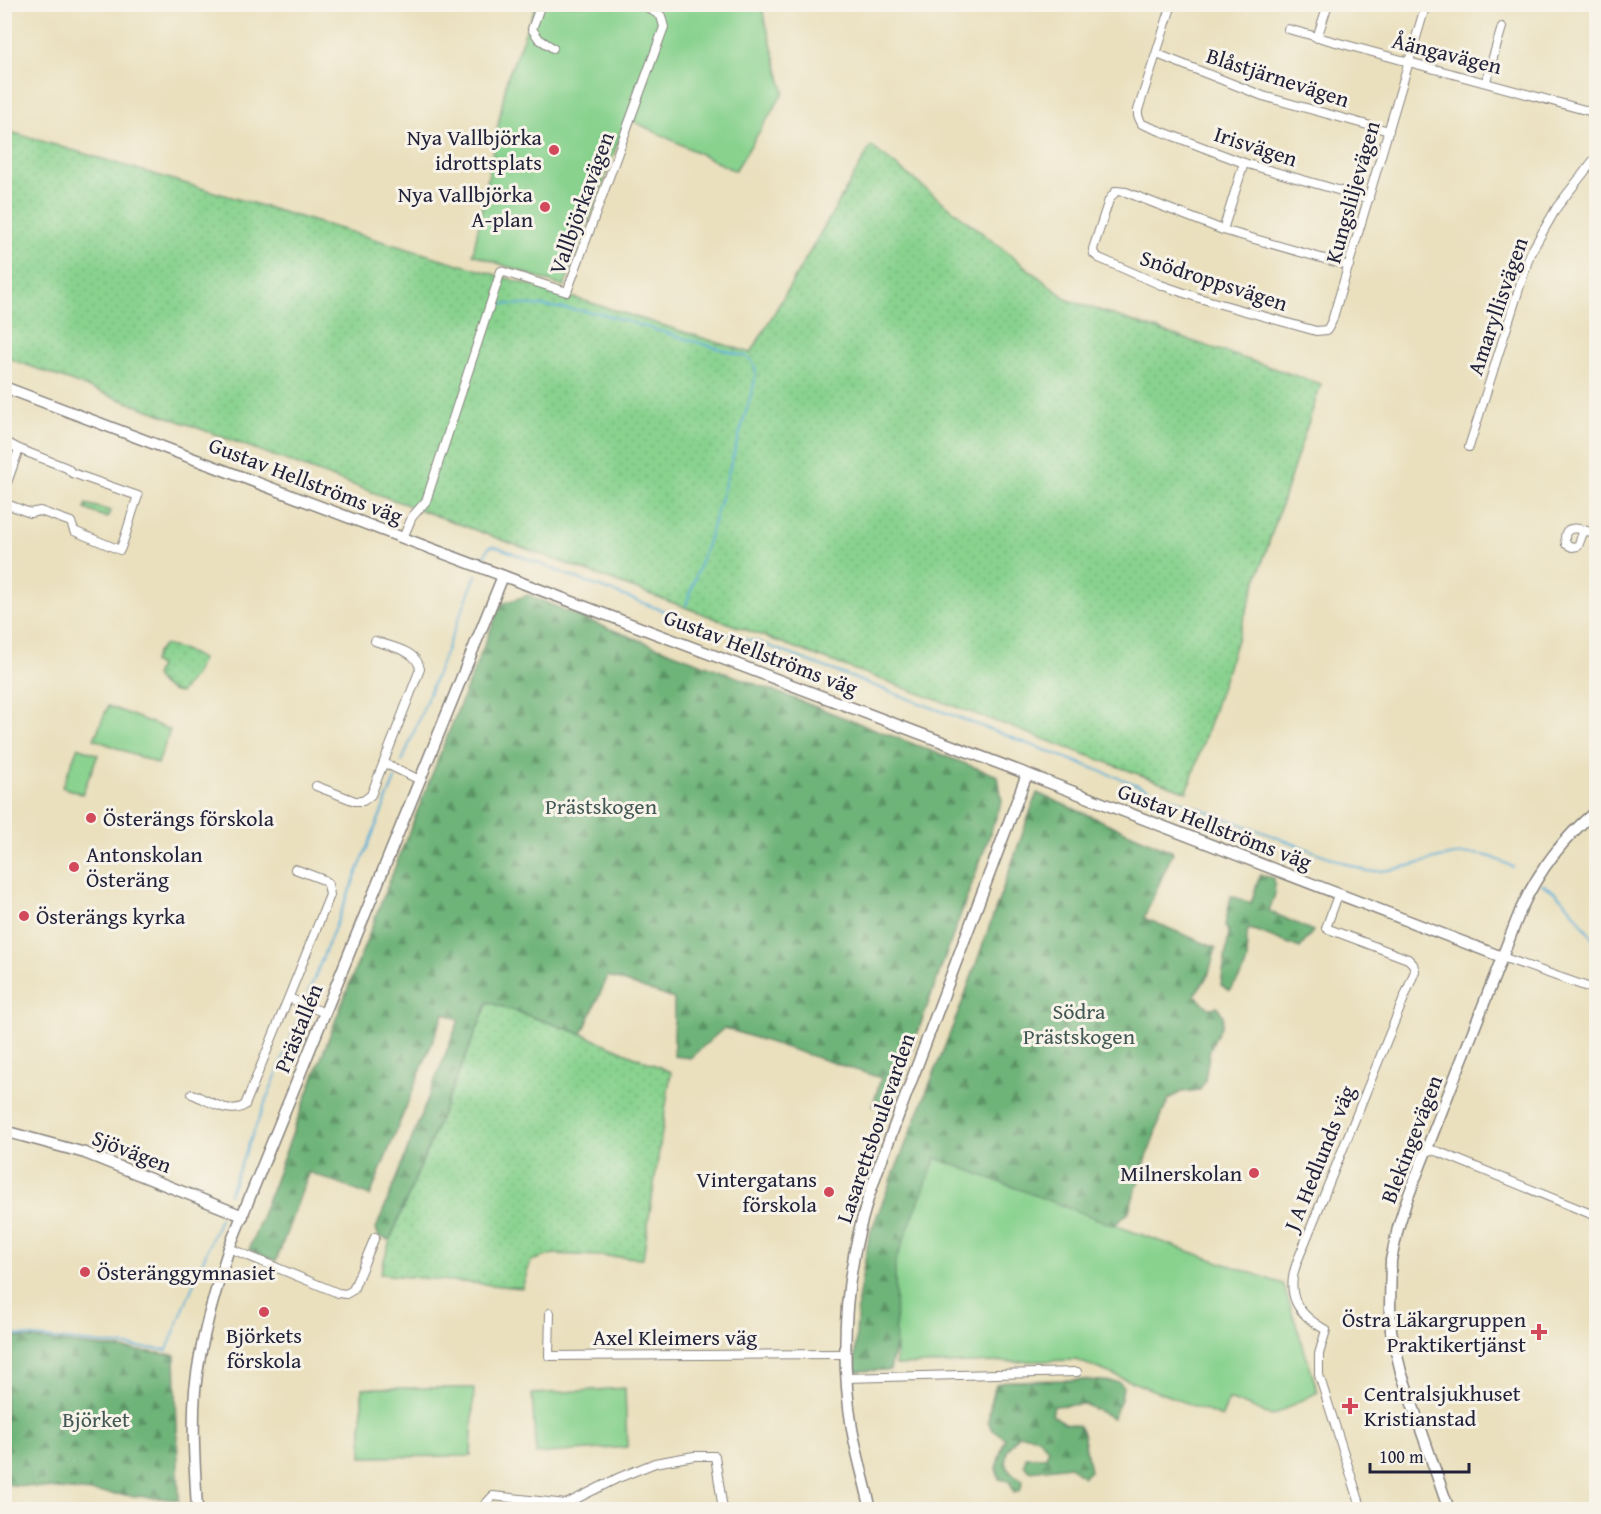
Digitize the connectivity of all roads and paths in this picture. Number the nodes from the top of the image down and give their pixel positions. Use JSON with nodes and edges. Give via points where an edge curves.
{"nodes":[{"id":1,"x":541,"y":4,"type":"edge"},
{"id":2,"x":642,"y":4,"type":"edge"},
{"id":3,"x":1172,"y":4,"type":"edge"},
{"id":4,"x":1328,"y":4,"type":"edge"},
{"id":5,"x":1426,"y":4,"type":"edge"},
{"id":6,"x":1502,"y":27,"type":"dead end"},
{"id":7,"x":1288,"y":29,"type":"dead end"},
{"id":8,"x":1317,"y":38,"type":"junction"},
{"id":9,"x":553,"y":48,"type":"dead end"},
{"id":10,"x":1157,"y":54,"type":"junction"},
{"id":11,"x":1409,"y":63,"type":"junction"},
{"id":12,"x":1486,"y":81,"type":"junction"},
{"id":13,"x":1596,"y":113,"type":"edge"},
{"id":14,"x":1389,"y":131,"type":"junction"},
{"id":15,"x":1596,"y":157,"type":"edge"},
{"id":16,"x":1244,"y":163,"type":"junction"},
{"id":17,"x":1369,"y":199,"type":"junction"},
{"id":18,"x":1223,"y":230,"type":"junction"},
{"id":19,"x":1349,"y":266,"type":"junction"},
{"id":20,"x":1327,"y":330,"type":"joint"},
{"id":21,"x":4,"y":387,"type":"edge"},
{"id":22,"x":4,"y":441,"type":"edge"},
{"id":23,"x":1469,"y":447,"type":"dead end"},
{"id":24,"x":19,"y":449,"type":"junction"},
{"id":25,"x":4,"y":491,"type":"edge"},
{"id":26,"x":4,"y":503,"type":"edge"},
{"id":27,"x":1584,"y":530,"type":"dead end"},
{"id":28,"x":1596,"y":534,"type":"edge"},
{"id":29,"x":403,"y":538,"type":"junction"},
{"id":30,"x":503,"y":576,"type":"junction"},
{"id":31,"x":375,"y":641,"type":"dead end"},
{"id":32,"x":384,"y":763,"type":"junction"},
{"id":33,"x":1027,"y":774,"type":"junction"},
{"id":34,"x":420,"y":780,"type":"junction"},
{"id":35,"x":316,"y":786,"type":"dead end"},
{"id":36,"x":1596,"y":811,"type":"edge"},
{"id":37,"x":295,"y":869,"type":"dead end"},
{"id":38,"x":1338,"y":895,"type":"junction"},
{"id":39,"x":1502,"y":957,"type":"junction"},
{"id":40,"x":1596,"y":990,"type":"edge"},
{"id":41,"x":289,"y":998,"type":"junction"},
{"id":42,"x":325,"y":1013,"type":"junction"},
{"id":43,"x":192,"y":1094,"type":"dead end"},
{"id":44,"x":4,"y":1131,"type":"edge"},
{"id":45,"x":1427,"y":1149,"type":"junction"},
{"id":46,"x":243,"y":1216,"type":"junction"},
{"id":47,"x":1596,"y":1216,"type":"edge"},
{"id":48,"x":375,"y":1237,"type":"dead end"},
{"id":49,"x":229,"y":1248,"type":"junction"},
{"id":50,"x":550,"y":1313,"type":"dead end"},
{"id":51,"x":845,"y":1354,"type":"junction"},
{"id":52,"x":1077,"y":1372,"type":"dead end"},
{"id":53,"x":847,"y":1378,"type":"junction"},
{"id":54,"x":566,"y":1507,"type":"edge"},
{"id":55,"x":197,"y":1509,"type":"edge"},
{"id":56,"x":480,"y":1509,"type":"edge"},
{"id":57,"x":723,"y":1509,"type":"edge"},
{"id":58,"x":871,"y":1509,"type":"edge"},
{"id":59,"x":1362,"y":1509,"type":"edge"},
{"id":60,"x":1449,"y":1509,"type":"edge"}],
"edges":[{"from":1,"to":9,"type":"street","via":[[532,28],[539,39]]},
{"from":2,"to":29,"type":"street","name":"Vallbjörkavägen","via":[[662,16],[664,27],[567,292],[501,271],[426,501],[412,517]]},
{"from":3,"to":10,"type":"street"},
{"from":4,"to":8,"type":"street"},
{"from":5,"to":11,"type":"street","name":"Kungsliljevägen"},
{"from":6,"to":12,"type":"street"},
{"from":7,"to":8,"type":"street","name":"Åängavägen"},
{"from":8,"to":11,"type":"street","name":"Åängavägen"},
{"from":10,"to":14,"type":"street","name":"Blåstjärnevägen","via":[[1263,96]]},
{"from":10,"to":16,"type":"street","name":"Irisvägen","via":[[1138,110],[1142,124]]},
{"from":11,"to":12,"type":"street","name":"Åängavägen"},
{"from":11,"to":14,"type":"street","name":"Kungsliljevägen"},
{"from":12,"to":13,"type":"street","name":"Åängavägen"},
{"from":14,"to":17,"type":"street","name":"Kungsliljevägen"},
{"from":15,"to":23,"type":"street","name":"Amaryllisvägen","via":[[1557,207],[1530,254]]},
{"from":16,"to":17,"type":"street","name":"Irisvägen"},
{"from":16,"to":18,"type":"street"},
{"from":17,"to":19,"type":"street","name":"Kungsliljevägen"},
{"from":18,"to":19,"type":"street"},
{"from":18,"to":20,"type":"street","name":"Snödroppsvägen","via":[[1116,191],[1109,200],[1094,254],[1199,298],[1316,331]]},
{"from":19,"to":20,"type":"street","name":"Kungsliljevägen"},
{"from":21,"to":29,"type":"street","name":"Gustav Hellströms väg"},
{"from":22,"to":24,"type":"street"},
{"from":24,"to":25,"type":"street"},
{"from":24,"to":26,"type":"street","via":[[138,496],[130,526],[120,550],[74,531],[71,522]]},
{"from":27,"to":28,"type":"street"},
{"from":29,"to":30,"type":"street","name":"Gustav Hellströms väg"},
{"from":30,"to":33,"type":"street","name":"Gustav Hellströms väg"},
{"from":30,"to":34,"type":"street","name":"Prästallén"},
{"from":31,"to":32,"type":"street","via":[[414,655],[420,669]]},
{"from":32,"to":34,"type":"street"},
{"from":32,"to":35,"type":"street","via":[[371,795],[363,801]]},
{"from":33,"to":38,"type":"street","name":"Gustav Hellströms väg"},
{"from":33,"to":51,"type":"street","name":"Lasarettsboulevarden","via":[[868,1195],[849,1280]]},
{"from":34,"to":42,"type":"street","name":"Prästallén"},
{"from":36,"to":39,"type":"street","name":"Blekingevägen","via":[[1561,844],[1538,876]]},
{"from":37,"to":41,"type":"street","via":[[324,880],[330,895]]},
{"from":38,"to":39,"type":"street","name":"Gustav Hellströms väg"},
{"from":38,"to":59,"type":"street","name":"J A Hedlunds väg","via":[[1326,928],[1408,959],[1415,971],[1293,1274],[1299,1310],[1326,1330],[1319,1354],[1319,1375]]},
{"from":39,"to":40,"type":"street"},
{"from":39,"to":45,"type":"street","name":"Blekingevägen"},
{"from":41,"to":42,"type":"street"},
{"from":41,"to":43,"type":"street","via":[[245,1105],[228,1109]]},
{"from":42,"to":46,"type":"street","name":"Prästallén"},
{"from":44,"to":46,"type":"street","name":"Sjövägen","via":[[85,1153]]},
{"from":45,"to":47,"type":"street"},
{"from":45,"to":60,"type":"street","name":"Blekingevägen","via":[[1398,1228],[1391,1260],[1391,1330],[1401,1372]]},
{"from":46,"to":49,"type":"street","name":"Prästallén"},
{"from":48,"to":49,"type":"street","via":[[353,1290],[346,1294]]},
{"from":49,"to":55,"type":"street","name":"Prästallén","via":[[214,1293],[199,1362],[194,1420]]},
{"from":50,"to":51,"type":"street","name":"Axel Kleimers väg","via":[[549,1356]]},
{"from":51,"to":53,"type":"street","name":"Lasarettsboulevarden"},
{"from":52,"to":53,"type":"street"},
{"from":53,"to":58,"type":"street","name":"Lasarettsboulevarden","via":[[852,1430]]},
{"from":54,"to":56,"type":"street","via":[[493,1496]]},
{"from":54,"to":57,"type":"street","via":[[655,1462],[715,1456]]}]}
